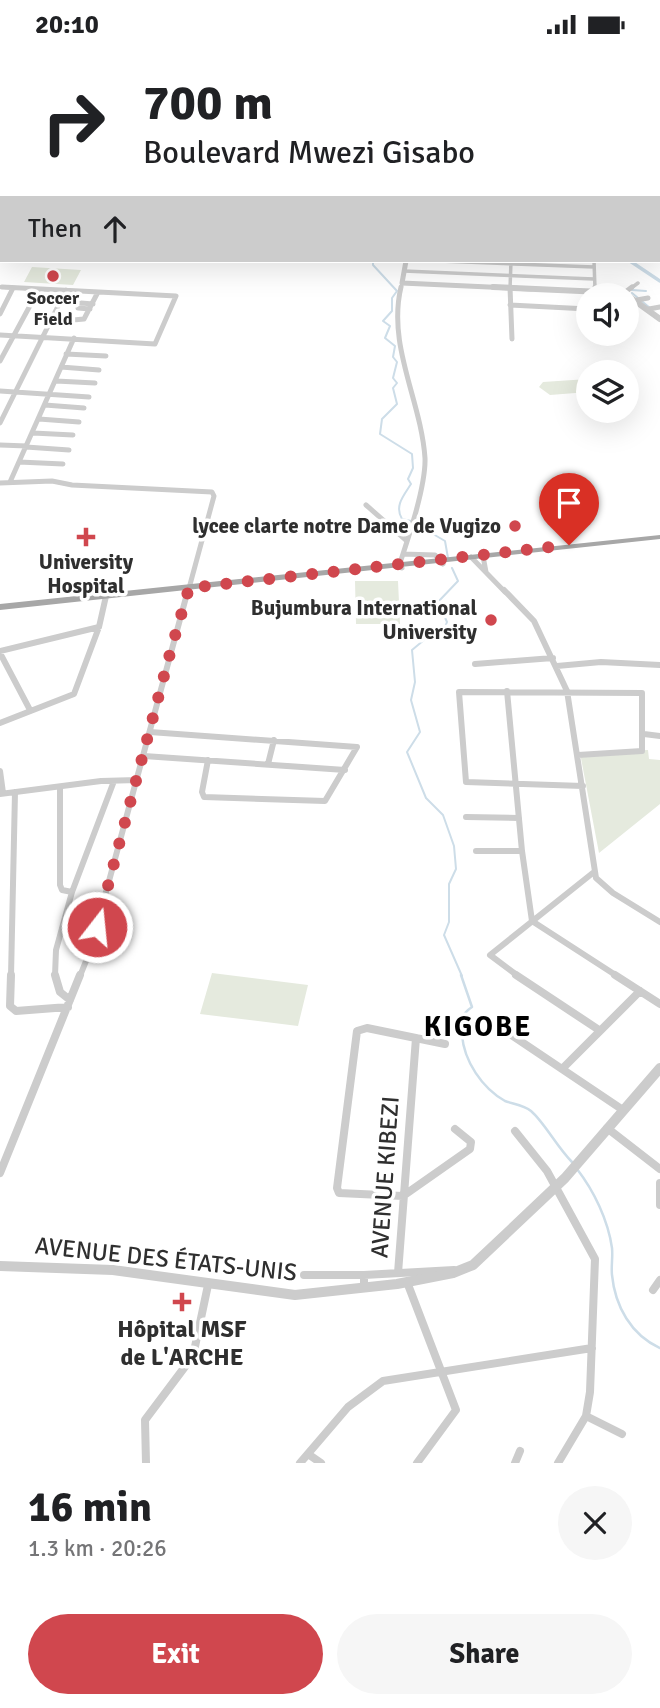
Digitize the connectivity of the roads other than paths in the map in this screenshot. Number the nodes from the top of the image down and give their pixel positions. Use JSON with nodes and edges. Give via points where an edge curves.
{"nodes":[{"id":1,"x":406,"y":263,"type":"edge"},
{"id":2,"x":511,"y":263,"type":"edge"},
{"id":3,"x":552,"y":263,"type":"edge"},
{"id":4,"x":594,"y":264,"type":"edge"},
{"id":5,"x":404,"y":271,"type":"junction"},
{"id":6,"x":511,"y":276,"type":"junction"},
{"id":7,"x":594,"y":279,"type":"junction"},
{"id":8,"x":402,"y":283,"type":"junction"},
{"id":9,"x":594,"y":283,"type":"edge"},
{"id":10,"x":0,"y":288,"type":"edge"},
{"id":11,"x":13,"y":288,"type":"junction"},
{"id":12,"x":510,"y":288,"type":"junction"},
{"id":13,"x":39,"y":289,"type":"junction"},
{"id":14,"x":66,"y":290,"type":"junction"},
{"id":15,"x":576,"y":293,"type":"edge"},
{"id":16,"x":97,"y":294,"type":"junction"},
{"id":17,"x":79,"y":295,"type":"dead end"},
{"id":18,"x":648,"y":298,"type":"dead end"},
{"id":19,"x":639,"y":300,"type":"edge"},
{"id":20,"x":639,"y":302,"type":"edge"},
{"id":21,"x":510,"y":305,"type":"junction"},
{"id":22,"x":80,"y":306,"type":"dead end"},
{"id":23,"x":660,"y":307,"type":"edge"},
{"id":24,"x":576,"y":308,"type":"edge"},
{"id":25,"x":649,"y":309,"type":"junction"},
{"id":26,"x":0,"y":313,"type":"edge"},
{"id":27,"x":660,"y":319,"type":"edge"},
{"id":28,"x":0,"y":335,"type":"edge"},
{"id":29,"x":14,"y":336,"type":"junction"},
{"id":30,"x":44,"y":337,"type":"junction"},
{"id":31,"x":74,"y":338,"type":"junction"},
{"id":32,"x":512,"y":339,"type":"dead end"},
{"id":33,"x":66,"y":354,"type":"junction"},
{"id":34,"x":106,"y":356,"type":"dead end"},
{"id":35,"x":0,"y":361,"type":"edge"},
{"id":36,"x":61,"y":367,"type":"junction"},
{"id":37,"x":99,"y":369,"type":"dead end"},
{"id":38,"x":56,"y":381,"type":"junction"},
{"id":39,"x":95,"y":383,"type":"dead end"},
{"id":40,"x":0,"y":391,"type":"edge"},
{"id":41,"x":16,"y":392,"type":"junction"},
{"id":42,"x":51,"y":394,"type":"junction"},
{"id":43,"x":89,"y":397,"type":"dead end"},
{"id":44,"x":45,"y":405,"type":"junction"},
{"id":45,"x":84,"y":408,"type":"dead end"},
{"id":46,"x":39,"y":419,"type":"junction"},
{"id":47,"x":79,"y":422,"type":"dead end"},
{"id":48,"x":0,"y":423,"type":"edge"},
{"id":49,"x":33,"y":433,"type":"junction"},
{"id":50,"x":74,"y":435,"type":"dead end"},
{"id":51,"x":0,"y":445,"type":"edge"},
{"id":52,"x":26,"y":447,"type":"junction"},
{"id":53,"x":69,"y":450,"type":"dead end"},
{"id":54,"x":19,"y":462,"type":"junction"},
{"id":55,"x":63,"y":464,"type":"dead end"},
{"id":56,"x":10,"y":482,"type":"junction"},
{"id":57,"x":0,"y":483,"type":"edge"},
{"id":58,"x":366,"y":505,"type":"dead end"},
{"id":59,"x":660,"y":539,"type":"edge"},
{"id":60,"x":407,"y":541,"type":"junction"},
{"id":61,"x":484,"y":558,"type":"junction"},
{"id":62,"x":467,"y":559,"type":"junction"},
{"id":63,"x":402,"y":562,"type":"junction"},
{"id":64,"x":486,"y":572,"type":"junction"},
{"id":65,"x":189,"y":590,"type":"junction"},
{"id":66,"x":106,"y":599,"type":"junction"},
{"id":67,"x":0,"y":610,"type":"edge"},
{"id":68,"x":99,"y":627,"type":"junction"},
{"id":69,"x":0,"y":652,"type":"edge"},
{"id":70,"x":553,"y":658,"type":"junction"},
{"id":71,"x":475,"y":664,"type":"dead end"},
{"id":72,"x":660,"y":665,"type":"edge"},
{"id":73,"x":557,"y":666,"type":"junction"},
{"id":74,"x":507,"y":691,"type":"junction"},
{"id":75,"x":567,"y":691,"type":"junction"},
{"id":76,"x":30,"y":710,"type":"junction"},
{"id":77,"x":0,"y":723,"type":"edge"},
{"id":78,"x":150,"y":732,"type":"junction"},
{"id":79,"x":644,"y":734,"type":"junction"},
{"id":80,"x":660,"y":736,"type":"edge"},
{"id":81,"x":274,"y":740,"type":"junction"},
{"id":82,"x":578,"y":755,"type":"junction"},
{"id":83,"x":144,"y":756,"type":"junction"},
{"id":84,"x":208,"y":760,"type":"junction"},
{"id":85,"x":268,"y":764,"type":"junction"},
{"id":86,"x":345,"y":769,"type":"junction"},
{"id":87,"x":0,"y":771,"type":"edge"},
{"id":88,"x":137,"y":780,"type":"junction"},
{"id":89,"x":114,"y":781,"type":"junction"},
{"id":90,"x":516,"y":785,"type":"junction"},
{"id":91,"x":583,"y":786,"type":"junction"},
{"id":92,"x":60,"y":787,"type":"junction"},
{"id":93,"x":15,"y":792,"type":"junction"},
{"id":94,"x":2,"y":793,"type":"edge"},
{"id":95,"x":466,"y":817,"type":"dead end"},
{"id":96,"x":519,"y":818,"type":"junction"},
{"id":97,"x":476,"y":851,"type":"dead end"},
{"id":98,"x":522,"y":851,"type":"junction"},
{"id":99,"x":594,"y":872,"type":"junction"},
{"id":100,"x":72,"y":892,"type":"junction"},
{"id":101,"x":531,"y":921,"type":"junction"},
{"id":102,"x":660,"y":922,"type":"edge"},
{"id":103,"x":640,"y":991,"type":"junction"},
{"id":104,"x":69,"y":1003,"type":"junction"},
{"id":105,"x":660,"y":1004,"type":"edge"},
{"id":106,"x":498,"y":1026,"type":"dead end"},
{"id":107,"x":599,"y":1030,"type":"junction"},
{"id":108,"x":416,"y":1038,"type":"junction"},
{"id":109,"x":445,"y":1044,"type":"dead end"},
{"id":110,"x":563,"y":1068,"type":"junction"},
{"id":111,"x":660,"y":1068,"type":"edge"},
{"id":112,"x":623,"y":1110,"type":"junction"},
{"id":113,"x":607,"y":1128,"type":"junction"},
{"id":114,"x":455,"y":1129,"type":"dead end"},
{"id":115,"x":515,"y":1132,"type":"dead end"},
{"id":116,"x":660,"y":1169,"type":"edge"},
{"id":117,"x":0,"y":1173,"type":"edge"},
{"id":118,"x":660,"y":1183,"type":"edge"},
{"id":119,"x":555,"y":1187,"type":"junction"},
{"id":120,"x":403,"y":1196,"type":"junction"},
{"id":121,"x":660,"y":1205,"type":"edge"},
{"id":122,"x":0,"y":1266,"type":"edge"},
{"id":123,"x":462,"y":1270,"type":"junction"},
{"id":124,"x":398,"y":1273,"type":"junction"},
{"id":125,"x":304,"y":1275,"type":"dead end"},
{"id":126,"x":364,"y":1275,"type":"junction"},
{"id":127,"x":329,"y":1276,"type":"junction"},
{"id":128,"x":660,"y":1280,"type":"edge"},
{"id":129,"x":407,"y":1282,"type":"junction"},
{"id":130,"x":208,"y":1285,"type":"junction"},
{"id":131,"x":364,"y":1288,"type":"junction"},
{"id":132,"x":653,"y":1290,"type":"dead end"},
{"id":133,"x":316,"y":1293,"type":"junction"},
{"id":134,"x":592,"y":1348,"type":"junction"},
{"id":135,"x":443,"y":1372,"type":"junction"},
{"id":136,"x":586,"y":1416,"type":"junction"},
{"id":137,"x":622,"y":1434,"type":"dead end"},
{"id":138,"x":520,"y":1451,"type":"dead end"},
{"id":139,"x":308,"y":1454,"type":"junction"},
{"id":140,"x":146,"y":1463,"type":"edge"},
{"id":141,"x":300,"y":1463,"type":"edge"},
{"id":142,"x":321,"y":1463,"type":"edge"},
{"id":143,"x":417,"y":1463,"type":"edge"},
{"id":144,"x":515,"y":1463,"type":"edge"},
{"id":145,"x":558,"y":1463,"type":"edge"}],
"edges":[{"from":1,"to":5,"type":"street"},
{"from":2,"to":6,"type":"street"},
{"from":3,"to":4,"type":"street"},
{"from":4,"to":7,"type":"street"},
{"from":5,"to":6,"type":"street"},
{"from":5,"to":8,"type":"street"},
{"from":6,"to":7,"type":"street"},
{"from":6,"to":12,"type":"street"},
{"from":7,"to":9,"type":"street"},
{"from":8,"to":12,"type":"street"},
{"from":8,"to":60,"type":"street","via":[[400,355],[410,381],[425,459]]},
{"from":10,"to":11,"type":"street"},
{"from":11,"to":13,"type":"street"},
{"from":11,"to":26,"type":"street"},
{"from":12,"to":15,"type":"street"},
{"from":12,"to":21,"type":"street"},
{"from":13,"to":14,"type":"street"},
{"from":13,"to":29,"type":"street"},
{"from":14,"to":16,"type":"street"},
{"from":14,"to":30,"type":"street"},
{"from":16,"to":17,"type":"street"},
{"from":16,"to":22,"type":"street","via":[[90,309]]},
{"from":16,"to":31,"type":"street","via":[[171,298],[155,344]]},
{"from":18,"to":19,"type":"street"},
{"from":20,"to":25,"type":"street"},
{"from":21,"to":24,"type":"street"},
{"from":21,"to":32,"type":"street"},
{"from":23,"to":25,"type":"street"},
{"from":25,"to":27,"type":"street"},
{"from":28,"to":29,"type":"street"},
{"from":29,"to":30,"type":"street"},
{"from":29,"to":35,"type":"street"},
{"from":30,"to":31,"type":"street"},
{"from":30,"to":41,"type":"street"},
{"from":31,"to":33,"type":"street"},
{"from":33,"to":34,"type":"street"},
{"from":33,"to":36,"type":"street"},
{"from":36,"to":37,"type":"street"},
{"from":36,"to":38,"type":"street"},
{"from":38,"to":39,"type":"street"},
{"from":38,"to":42,"type":"street"},
{"from":40,"to":41,"type":"street"},
{"from":41,"to":42,"type":"street"},
{"from":41,"to":48,"type":"street"},
{"from":42,"to":43,"type":"street"},
{"from":42,"to":44,"type":"street"},
{"from":44,"to":45,"type":"street"},
{"from":44,"to":46,"type":"street"},
{"from":46,"to":47,"type":"street"},
{"from":46,"to":49,"type":"street"},
{"from":49,"to":50,"type":"street"},
{"from":49,"to":52,"type":"street"},
{"from":51,"to":52,"type":"street"},
{"from":52,"to":53,"type":"street"},
{"from":52,"to":54,"type":"street"},
{"from":54,"to":55,"type":"street"},
{"from":54,"to":56,"type":"street"},
{"from":56,"to":57,"type":"street"},
{"from":56,"to":65,"type":"street","via":[[214,493]]},
{"from":58,"to":60,"type":"street"},
{"from":59,"to":61,"type":"main road"},
{"from":60,"to":63,"type":"street"},
{"from":61,"to":62,"type":"main road"},
{"from":61,"to":64,"type":"street"},
{"from":62,"to":63,"type":"main road"},
{"from":62,"to":64,"type":"street"},
{"from":63,"to":65,"type":"main road"},
{"from":64,"to":70,"type":"street","via":[[534,621]]},
{"from":65,"to":66,"type":"main road"},
{"from":65,"to":78,"type":"street"},
{"from":66,"to":67,"type":"main road"},
{"from":66,"to":68,"type":"street"},
{"from":68,"to":69,"type":"street"},
{"from":68,"to":76,"type":"street","via":[[74,694]]},
{"from":69,"to":76,"type":"street"},
{"from":70,"to":71,"type":"street"},
{"from":70,"to":73,"type":"street"},
{"from":72,"to":73,"type":"street","via":[[601,662]]},
{"from":73,"to":75,"type":"street"},
{"from":74,"to":75,"type":"street"},
{"from":74,"to":90,"type":"street"},
{"from":74,"to":90,"type":"street","via":[[459,692],[464,781]]},
{"from":75,"to":79,"type":"street","via":[[641,692]]},
{"from":75,"to":82,"type":"street"},
{"from":76,"to":77,"type":"street"},
{"from":78,"to":81,"type":"street"},
{"from":78,"to":83,"type":"street"},
{"from":79,"to":80,"type":"street"},
{"from":79,"to":82,"type":"street","via":[[641,752]]},
{"from":81,"to":85,"type":"street"},
{"from":81,"to":86,"type":"street","via":[[356,746]]},
{"from":82,"to":91,"type":"street"},
{"from":83,"to":84,"type":"street"},
{"from":83,"to":88,"type":"street"},
{"from":84,"to":85,"type":"street"},
{"from":84,"to":86,"type":"street","via":[[202,792],[208,798],[325,801]]},
{"from":85,"to":86,"type":"street"},
{"from":87,"to":94,"type":"street"},
{"from":88,"to":89,"type":"street"},
{"from":88,"to":104,"type":"street","via":[[97,927]]},
{"from":89,"to":92,"type":"street"},
{"from":89,"to":100,"type":"street"},
{"from":90,"to":91,"type":"street"},
{"from":90,"to":96,"type":"street"},
{"from":91,"to":99,"type":"street"},
{"from":92,"to":93,"type":"street"},
{"from":92,"to":100,"type":"street","via":[[60,885]]},
{"from":93,"to":94,"type":"street"},
{"from":93,"to":104,"type":"street","via":[[10,1006],[16,1011]]},
{"from":95,"to":96,"type":"street"},
{"from":96,"to":98,"type":"street"},
{"from":97,"to":98,"type":"street"},
{"from":98,"to":101,"type":"street"},
{"from":99,"to":101,"type":"street"},
{"from":99,"to":102,"type":"street","via":[[613,893]]},
{"from":100,"to":104,"type":"street","via":[[53,965],[59,991]]},
{"from":101,"to":103,"type":"street"},
{"from":101,"to":107,"type":"street","via":[[494,951],[492,959]]},
{"from":103,"to":105,"type":"street"},
{"from":103,"to":107,"type":"street"},
{"from":104,"to":117,"type":"street"},
{"from":106,"to":110,"type":"street"},
{"from":107,"to":110,"type":"street"},
{"from":108,"to":109,"type":"street"},
{"from":108,"to":120,"type":"street","name":"AVENUE KIBEZI"},
{"from":108,"to":120,"type":"street","via":[[367,1028],[357,1031],[337,1188],[344,1195]]},
{"from":110,"to":112,"type":"street"},
{"from":111,"to":112,"type":"street","name":"AVENUE DES ÉTATS-UNIS"},
{"from":112,"to":113,"type":"street","name":"AVENUE DES ÉTATS-UNIS"},
{"from":113,"to":116,"type":"street"},
{"from":113,"to":119,"type":"street","name":"AVENUE DES ÉTATS-UNIS"},
{"from":114,"to":120,"type":"street","via":[[471,1142],[470,1149]]},
{"from":115,"to":119,"type":"street","via":[[531,1146]]},
{"from":118,"to":121,"type":"street"},
{"from":119,"to":123,"type":"street","name":"AVENUE DES ÉTATS-UNIS"},
{"from":119,"to":134,"type":"street","via":[[593,1252]]},
{"from":120,"to":124,"type":"street","name":"AVENUE KIBEZI"},
{"from":122,"to":130,"type":"street","name":"AVENUE DES ÉTATS-UNIS","via":[[113,1269]]},
{"from":123,"to":124,"type":"street"},
{"from":123,"to":129,"type":"street","name":"AVENUE DES ÉTATS-UNIS"},
{"from":124,"to":126,"type":"street","name":"AVENUE KIBEZI"},
{"from":125,"to":127,"type":"street"},
{"from":126,"to":127,"type":"street"},
{"from":126,"to":131,"type":"street","name":"AVENUE KIBEZI"},
{"from":127,"to":133,"type":"street"},
{"from":128,"to":132,"type":"street"},
{"from":129,"to":131,"type":"street","name":"AVENUE DES ÉTATS-UNIS"},
{"from":129,"to":135,"type":"street"},
{"from":130,"to":133,"type":"street","name":"AVENUE DES ÉTATS-UNIS"},
{"from":130,"to":140,"type":"street","via":[[192,1356],[145,1420]]},
{"from":131,"to":133,"type":"street","name":"AVENUE DES ÉTATS-UNIS"},
{"from":134,"to":135,"type":"street"},
{"from":134,"to":136,"type":"street"},
{"from":135,"to":139,"type":"street","via":[[383,1381],[363,1392]]},
{"from":135,"to":143,"type":"street","via":[[456,1410]]},
{"from":136,"to":137,"type":"street"},
{"from":136,"to":145,"type":"street"},
{"from":138,"to":144,"type":"street"},
{"from":139,"to":141,"type":"street"},
{"from":139,"to":142,"type":"street"}]}
